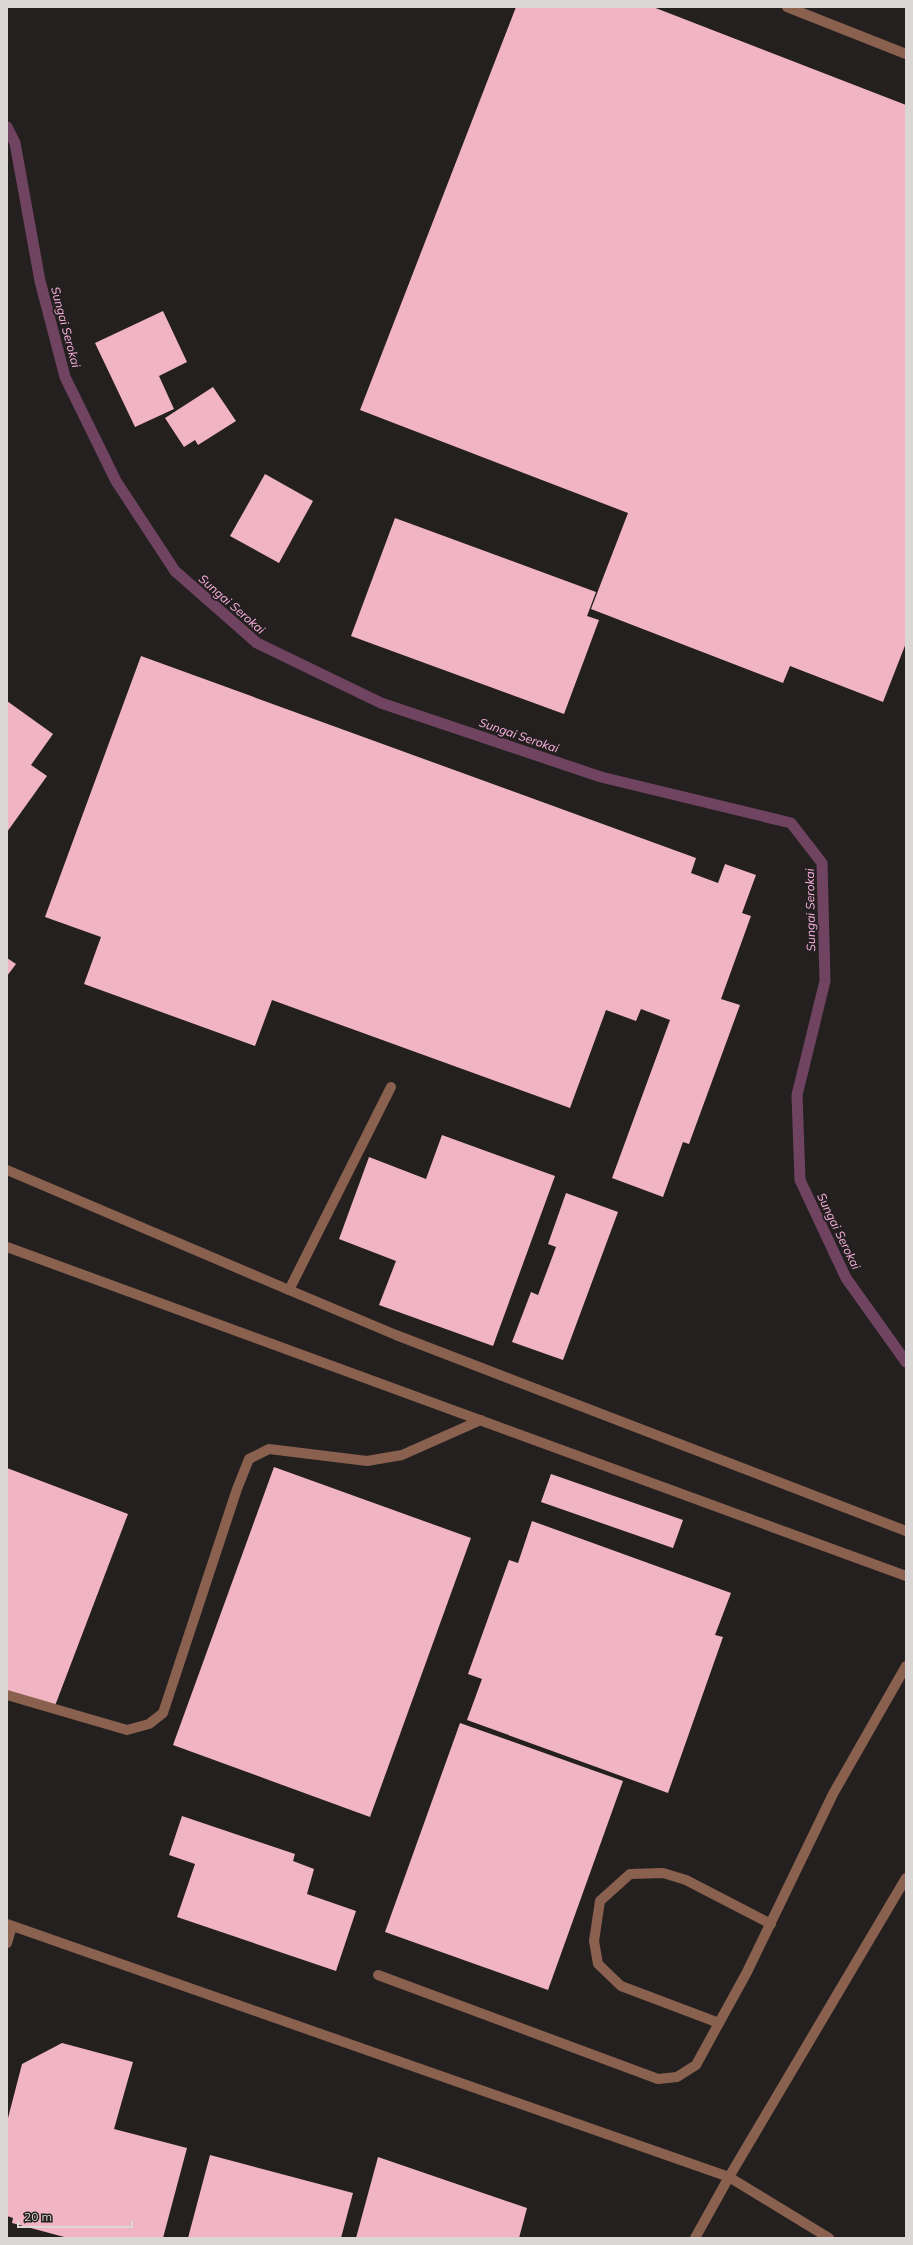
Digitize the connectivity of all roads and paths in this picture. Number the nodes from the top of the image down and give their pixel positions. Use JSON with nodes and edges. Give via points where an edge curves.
{"nodes":[{"id":1,"x":787,"y":7,"type":"edge"},
{"id":2,"x":906,"y":54,"type":"edge"},
{"id":3,"x":391,"y":1087,"type":"dead end"},
{"id":4,"x":7,"y":1170,"type":"edge"},
{"id":5,"x":7,"y":1247,"type":"edge"},
{"id":6,"x":289,"y":1290,"type":"junction"},
{"id":7,"x":481,"y":1420,"type":"junction"},
{"id":8,"x":906,"y":1531,"type":"edge"},
{"id":9,"x":906,"y":1576,"type":"edge"},
{"id":10,"x":906,"y":1666,"type":"edge"},
{"id":11,"x":7,"y":1695,"type":"edge"},
{"id":12,"x":906,"y":1878,"type":"edge"},
{"id":13,"x":771,"y":1924,"type":"junction"},
{"id":14,"x":9,"y":1925,"type":"edge"},
{"id":15,"x":7,"y":1943,"type":"edge"},
{"id":16,"x":378,"y":1976,"type":"dead end"},
{"id":17,"x":719,"y":2023,"type":"junction"},
{"id":18,"x":729,"y":2177,"type":"junction"},
{"id":19,"x":695,"y":2238,"type":"edge"},
{"id":20,"x":829,"y":2238,"type":"edge"}],
"edges":[{"from":1,"to":2,"type":"lane"},
{"from":3,"to":6,"type":"lane"},
{"from":4,"to":6,"type":"lane"},
{"from":5,"to":7,"type":"lane"},
{"from":6,"to":8,"type":"lane"},
{"from":7,"to":9,"type":"lane"},
{"from":7,"to":11,"type":"lane","via":[[402,1456],[367,1461],[269,1449],[249,1459],[163,1712],[149,1724],[127,1730]]},
{"from":10,"to":13,"type":"lane","via":[[833,1794]]},
{"from":12,"to":18,"type":"lane"},
{"from":13,"to":17,"type":"lane"},
{"from":13,"to":17,"type":"lane","via":[[686,1880],[663,1873],[630,1874],[600,1901],[594,1940],[598,1964],[621,1986]]},
{"from":14,"to":15,"type":"lane"},
{"from":14,"to":18,"type":"lane"},
{"from":16,"to":17,"type":"lane","via":[[658,2079],[677,2077],[696,2065]]},
{"from":18,"to":19,"type":"lane"},
{"from":18,"to":20,"type":"lane"}]}
